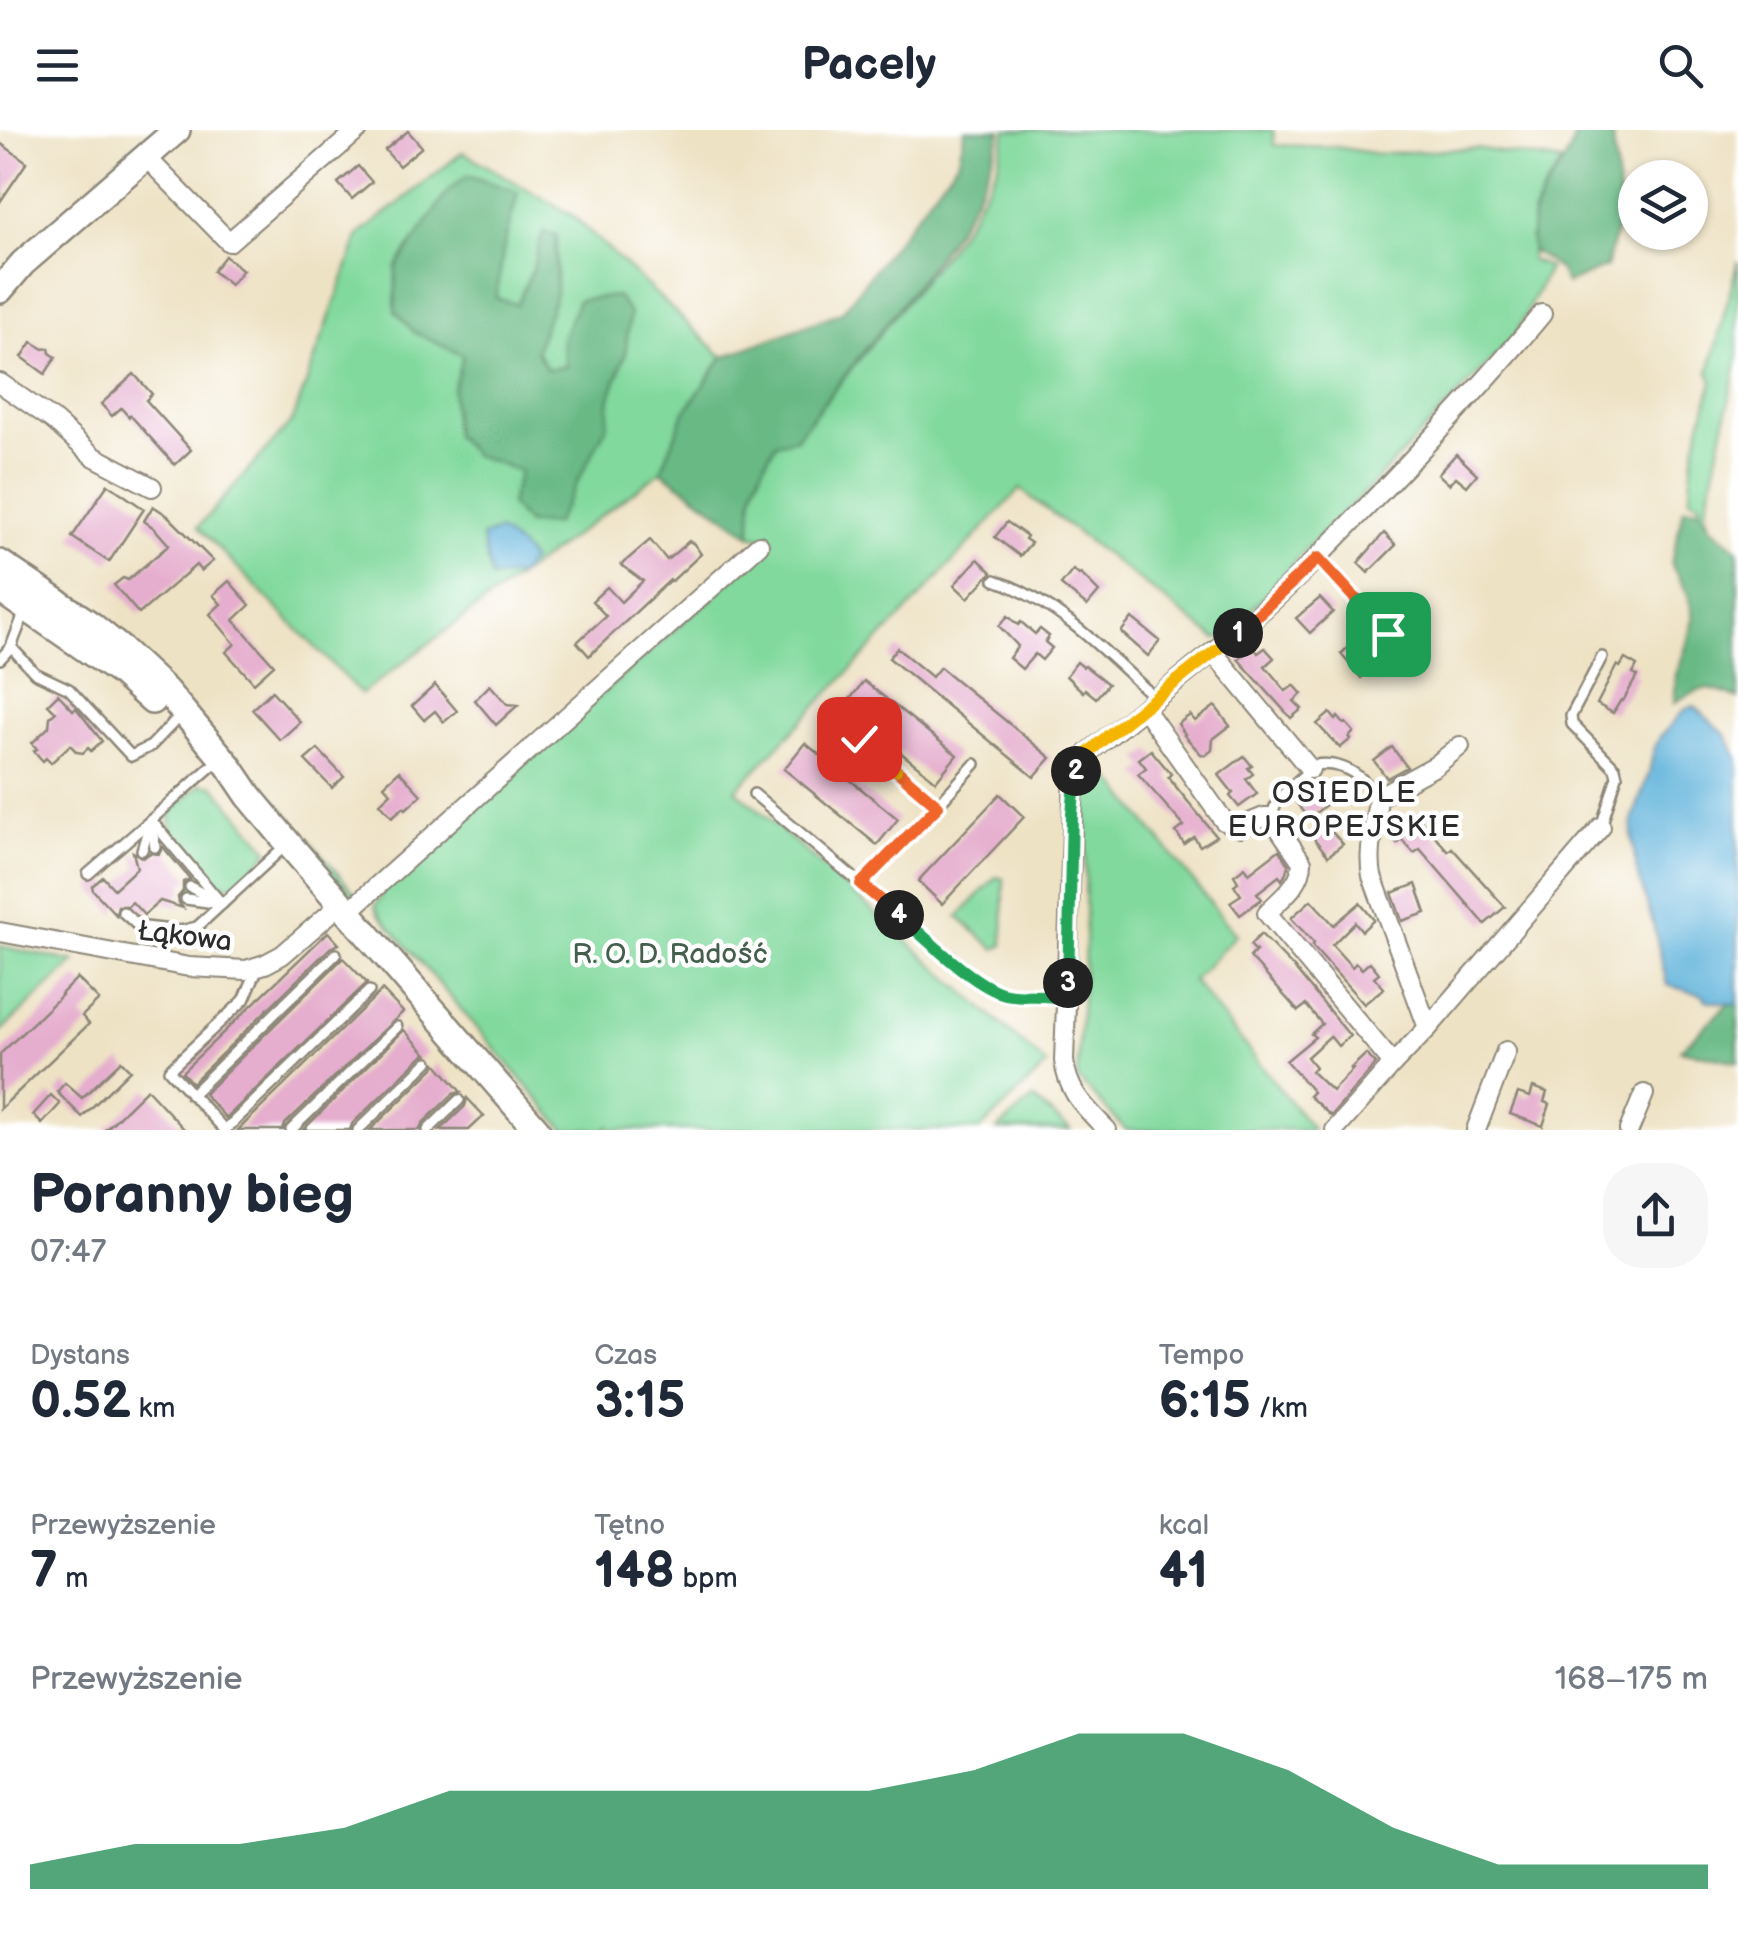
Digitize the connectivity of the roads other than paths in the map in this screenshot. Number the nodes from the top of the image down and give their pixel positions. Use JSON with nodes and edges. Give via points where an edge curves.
{"nodes":[{"id":1,"x":177,"y":130,"type":"edge"},
{"id":2,"x":358,"y":130,"type":"edge"},
{"id":3,"x":146,"y":157,"type":"junction"},
{"id":4,"x":1,"y":286,"type":"edge"},
{"id":5,"x":1542,"y":314,"type":"dead end"},
{"id":6,"x":0,"y":383,"type":"edge"},
{"id":7,"x":152,"y":487,"type":"dead end"},
{"id":8,"x":759,"y":545,"type":"dead end"},
{"id":9,"x":1318,"y":558,"type":"junction"},
{"id":10,"x":3,"y":571,"type":"edge"},
{"id":11,"x":995,"y":580,"type":"dead end"},
{"id":12,"x":26,"y":608,"type":"junction"},
{"id":13,"x":1388,"y":634,"type":"dead end"},
{"id":14,"x":12,"y":647,"type":"junction"},
{"id":15,"x":1213,"y":652,"type":"junction"},
{"id":16,"x":1602,"y":656,"type":"dead end"},
{"id":17,"x":0,"y":659,"type":"edge"},
{"id":18,"x":1150,"y":702,"type":"junction"},
{"id":19,"x":181,"y":719,"type":"junction"},
{"id":20,"x":836,"y":720,"type":"dead end"},
{"id":21,"x":1460,"y":746,"type":"dead end"},
{"id":22,"x":222,"y":764,"type":"junction"},
{"id":23,"x":975,"y":764,"type":"dead end"},
{"id":24,"x":1310,"y":769,"type":"junction"},
{"id":25,"x":754,"y":794,"type":"dead end"},
{"id":26,"x":1378,"y":797,"type":"junction"},
{"id":27,"x":938,"y":806,"type":"junction"},
{"id":28,"x":1271,"y":818,"type":"junction"},
{"id":29,"x":151,"y":820,"type":"junction"},
{"id":30,"x":1601,"y":827,"type":"joint"},
{"id":31,"x":288,"y":843,"type":"junction"},
{"id":32,"x":155,"y":848,"type":"dead end"},
{"id":33,"x":142,"y":850,"type":"dead end"},
{"id":34,"x":88,"y":874,"type":"dead end"},
{"id":35,"x":861,"y":884,"type":"junction"},
{"id":36,"x":190,"y":887,"type":"dead end"},
{"id":37,"x":186,"y":899,"type":"dead end"},
{"id":38,"x":222,"y":904,"type":"junction"},
{"id":39,"x":346,"y":907,"type":"junction"},
{"id":40,"x":123,"y":912,"type":"dead end"},
{"id":41,"x":0,"y":932,"type":"edge"},
{"id":42,"x":336,"y":954,"type":"dead end"},
{"id":43,"x":258,"y":967,"type":"junction"},
{"id":44,"x":369,"y":991,"type":"dead end"},
{"id":45,"x":1068,"y":1000,"type":"junction"},
{"id":46,"x":397,"y":1028,"type":"dead end"},
{"id":47,"x":1428,"y":1028,"type":"junction"},
{"id":48,"x":1506,"y":1051,"type":"dead end"},
{"id":49,"x":428,"y":1062,"type":"dead end"},
{"id":50,"x":1393,"y":1064,"type":"junction"},
{"id":51,"x":191,"y":1094,"type":"junction"},
{"id":52,"x":1644,"y":1094,"type":"dead end"},
{"id":53,"x":459,"y":1100,"type":"dead end"},
{"id":54,"x":291,"y":1130,"type":"edge"},
{"id":55,"x":358,"y":1130,"type":"edge"},
{"id":56,"x":428,"y":1130,"type":"edge"},
{"id":57,"x":537,"y":1130,"type":"edge"},
{"id":58,"x":1107,"y":1130,"type":"edge"},
{"id":59,"x":1335,"y":1130,"type":"edge"},
{"id":60,"x":1476,"y":1130,"type":"edge"},
{"id":61,"x":1629,"y":1130,"type":"edge"}],
"edges":[{"from":1,"to":3,"type":"main road"},
{"from":2,"to":3,"type":"street","via":[[228,242]]},
{"from":3,"to":4,"type":"main road"},
{"from":5,"to":9,"type":"street"},
{"from":6,"to":7,"type":"street","via":[[93,456]]},
{"from":8,"to":39,"type":"street","name":"Łąkowa"},
{"from":9,"to":13,"type":"lane"},
{"from":9,"to":15,"type":"street"},
{"from":10,"to":12,"type":"main road"},
{"from":10,"to":19,"type":"main road","via":[[122,650],[166,692]]},
{"from":11,"to":18,"type":"lane","via":[[1019,588],[1091,638]]},
{"from":12,"to":14,"type":"lane"},
{"from":12,"to":19,"type":"main road"},
{"from":14,"to":17,"type":"lane"},
{"from":14,"to":19,"type":"lane","via":[[35,673],[69,689],[131,756]]},
{"from":15,"to":18,"type":"street"},
{"from":15,"to":24,"type":"street"},
{"from":16,"to":30,"type":"lane","via":[[1572,716],[1618,776]]},
{"from":18,"to":28,"type":"street","via":[[1224,821],[1240,826]]},
{"from":18,"to":45,"type":"street","via":[[1089,752],[1074,774]]},
{"from":19,"to":22,"type":"main road"},
{"from":20,"to":27,"type":"lane"},
{"from":21,"to":26,"type":"street"},
{"from":22,"to":29,"type":"lane"},
{"from":22,"to":31,"type":"main road"},
{"from":23,"to":27,"type":"lane"},
{"from":24,"to":26,"type":"lane","via":[[1338,764]]},
{"from":24,"to":28,"type":"lane","via":[[1278,799]]},
{"from":25,"to":35,"type":"lane"},
{"from":26,"to":47,"type":"street","via":[[1372,876]]},
{"from":27,"to":35,"type":"lane"},
{"from":28,"to":50,"type":"street","via":[[1302,871],[1267,913]]},
{"from":29,"to":32,"type":"lane"},
{"from":29,"to":33,"type":"lane"},
{"from":29,"to":34,"type":"lane"},
{"from":29,"to":38,"type":"lane"},
{"from":30,"to":47,"type":"street"},
{"from":31,"to":38,"type":"lane"},
{"from":31,"to":39,"type":"main road"},
{"from":35,"to":45,"type":"lane","via":[[978,981],[1003,994]]},
{"from":36,"to":38,"type":"lane"},
{"from":37,"to":38,"type":"lane"},
{"from":38,"to":40,"type":"lane","via":[[196,927],[180,930],[145,927]]},
{"from":39,"to":43,"type":"street","name":"Łąkowa"},
{"from":39,"to":57,"type":"main road"},
{"from":41,"to":43,"type":"street","name":"Łąkowa","via":[[189,967]]},
{"from":42,"to":51,"type":"lane"},
{"from":43,"to":51,"type":"lane","via":[[244,1000],[169,1070]]},
{"from":44,"to":51,"type":"lane","via":[[226,1130]]},
{"from":45,"to":58,"type":"street","via":[[1067,1081]]},
{"from":46,"to":54,"type":"lane"},
{"from":47,"to":50,"type":"street"},
{"from":48,"to":60,"type":"street"},
{"from":49,"to":55,"type":"lane"},
{"from":50,"to":59,"type":"street"},
{"from":52,"to":61,"type":"street"},
{"from":53,"to":56,"type":"lane"}]}
